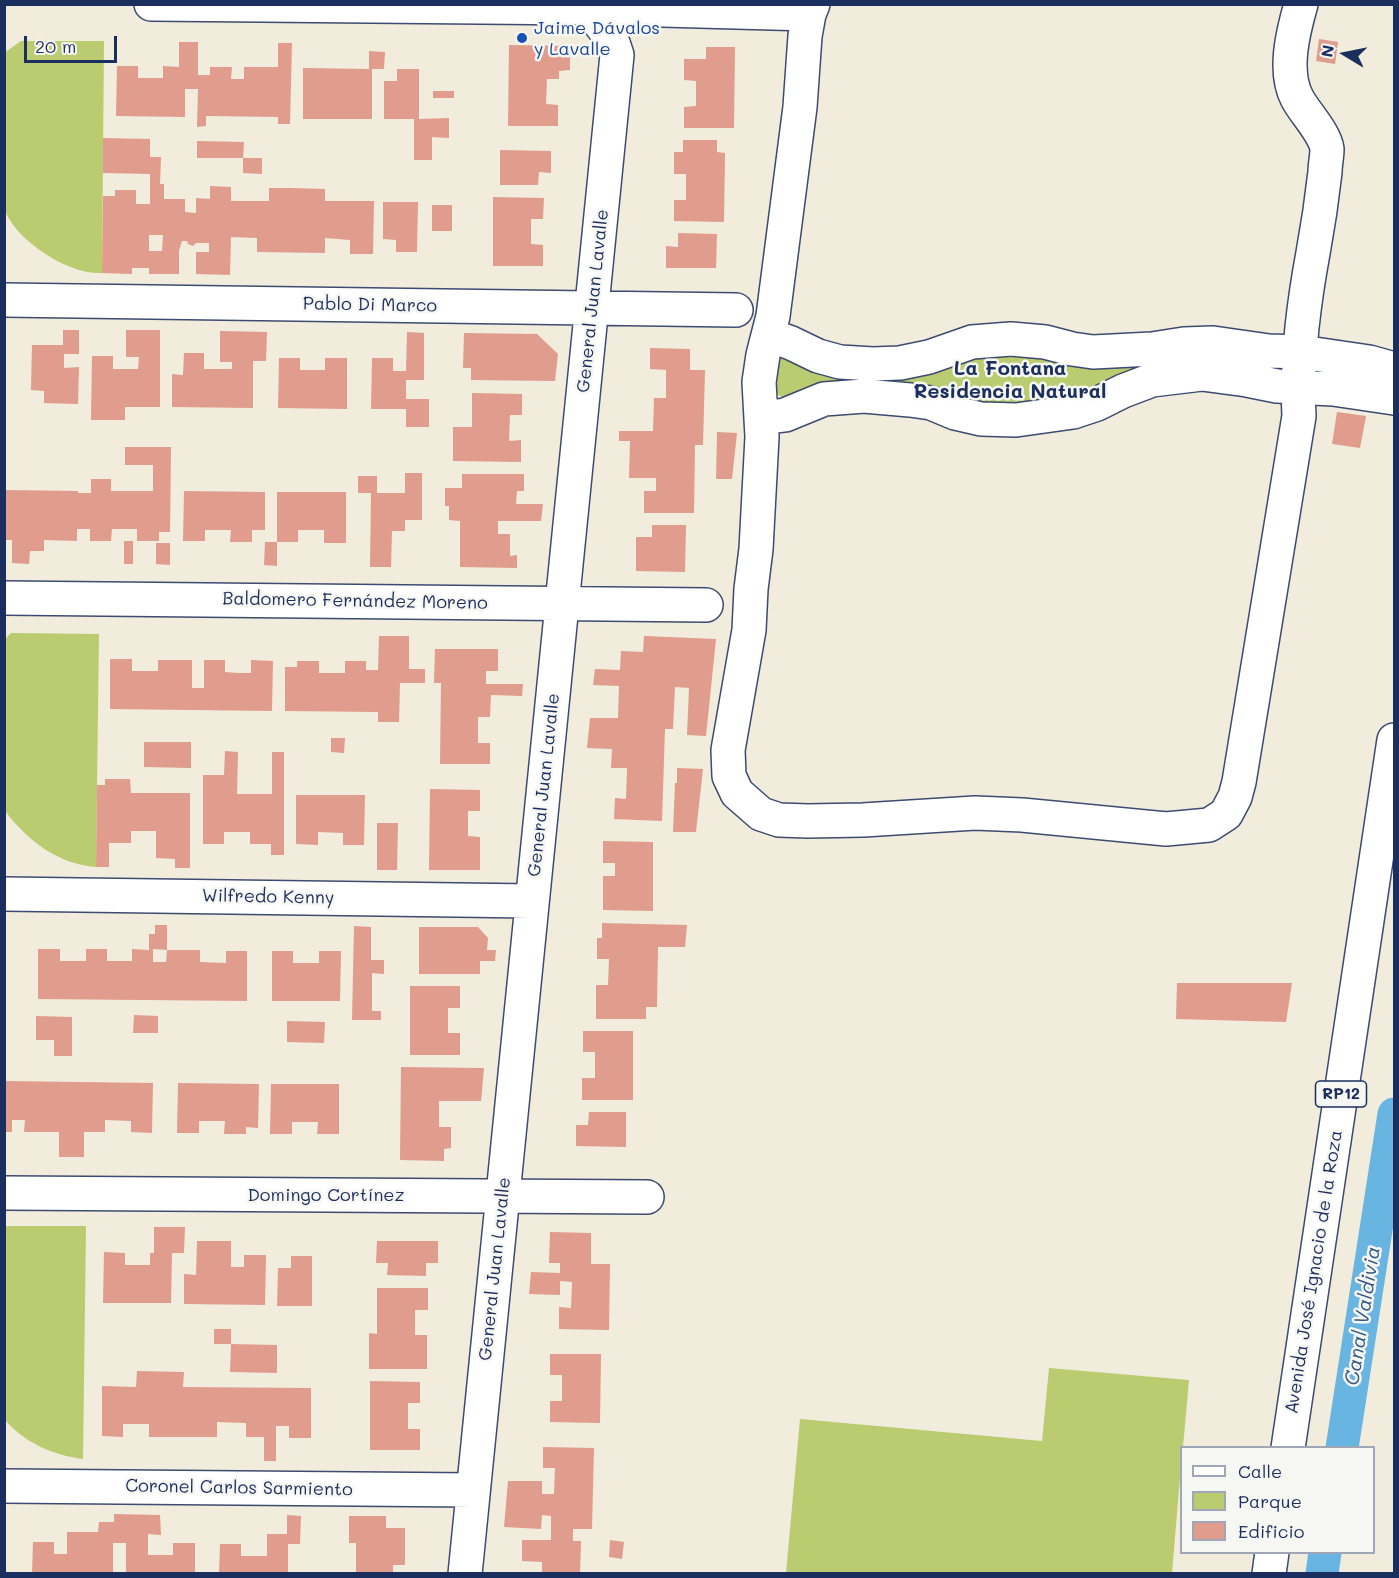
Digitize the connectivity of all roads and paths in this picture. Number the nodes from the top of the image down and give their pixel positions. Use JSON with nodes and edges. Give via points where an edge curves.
{"nodes":[{"id":1,"x":151,"y":4,"type":"edge"},
{"id":2,"x":1301,"y":4,"type":"edge"},
{"id":3,"x":589,"y":6,"type":"edge"},
{"id":4,"x":811,"y":9,"type":"edge"},
{"id":5,"x":4,"y":300,"type":"edge"},
{"id":6,"x":592,"y":308,"type":"junction"},
{"id":7,"x":736,"y":310,"type":"dead end"},
{"id":8,"x":769,"y":335,"type":"junction"},
{"id":9,"x":1301,"y":352,"type":"junction"},
{"id":10,"x":1395,"y":369,"type":"edge"},
{"id":11,"x":1297,"y":388,"type":"junction"},
{"id":12,"x":1395,"y":398,"type":"edge"},
{"id":13,"x":761,"y":418,"type":"junction"},
{"id":14,"x":4,"y":598,"type":"edge"},
{"id":15,"x":563,"y":603,"type":"junction"},
{"id":16,"x":706,"y":605,"type":"dead end"},
{"id":17,"x":1395,"y":740,"type":"edge"},
{"id":18,"x":4,"y":894,"type":"edge"},
{"id":19,"x":532,"y":901,"type":"junction"},
{"id":20,"x":4,"y":1192,"type":"edge"},
{"id":21,"x":502,"y":1196,"type":"junction"},
{"id":22,"x":647,"y":1197,"type":"dead end"},
{"id":23,"x":1288,"y":1446,"type":"edge"},
{"id":24,"x":4,"y":1486,"type":"edge"},
{"id":25,"x":473,"y":1490,"type":"junction"},
{"id":26,"x":1272,"y":1554,"type":"edge"},
{"id":27,"x":465,"y":1574,"type":"edge"},
{"id":28,"x":1269,"y":1574,"type":"edge"}],
"edges":[{"from":1,"to":3,"type":"street"},
{"from":2,"to":9,"type":"street","via":[[1290,57],[1292,81],[1296,98],[1327,147]]},
{"from":3,"to":4,"type":"street","via":[[764,14]]},
{"from":3,"to":6,"type":"street","name":"General Juan Lavalle","via":[[612,40],[617,55]]},
{"from":4,"to":8,"type":"street"},
{"from":5,"to":6,"type":"street","name":"Pablo Di Marco"},
{"from":6,"to":7,"type":"street","name":"Pablo Di Marco"},
{"from":6,"to":15,"type":"street","name":"General Juan Lavalle"},
{"from":8,"to":9,"type":"street","via":[[818,356],[873,364],[929,357],[972,342],[1011,339],[1094,352],[1213,344]]},
{"from":8,"to":13,"type":"street","via":[[760,375]]},
{"from":9,"to":10,"type":"street"},
{"from":9,"to":11,"type":"street"},
{"from":11,"to":12,"type":"street"},
{"from":11,"to":13,"type":"street","via":[[1202,374],[1152,380],[1073,412],[1016,420],[981,419],[931,403],[864,396],[824,399],[785,415]]},
{"from":11,"to":13,"type":"street","via":[[1299,416],[1235,797],[1226,814],[1209,825],[1166,829],[975,813],[779,820],[761,814],[737,793],[729,776],[728,750],[749,630]]},
{"from":14,"to":15,"type":"street","name":"Baldomero Fernández Moreno"},
{"from":15,"to":16,"type":"street","name":"Baldomero Fernández Moreno"},
{"from":15,"to":19,"type":"street","name":"General Juan Lavalle"},
{"from":17,"to":23,"type":"street","name":"Avenida José Ignacio de la Roza","number":"RP12"},
{"from":18,"to":19,"type":"street","name":"Wilfredo Kenny"},
{"from":19,"to":21,"type":"street","name":"General Juan Lavalle"},
{"from":20,"to":21,"type":"street","name":"Domingo Cortínez"},
{"from":21,"to":22,"type":"street","name":"Domingo Cortínez"},
{"from":21,"to":25,"type":"street","name":"General Juan Lavalle"},
{"from":24,"to":25,"type":"street","name":"Coronel Carlos Sarmiento"},
{"from":25,"to":27,"type":"street","name":"General Juan Lavalle"},
{"from":26,"to":28,"type":"street"}]}
